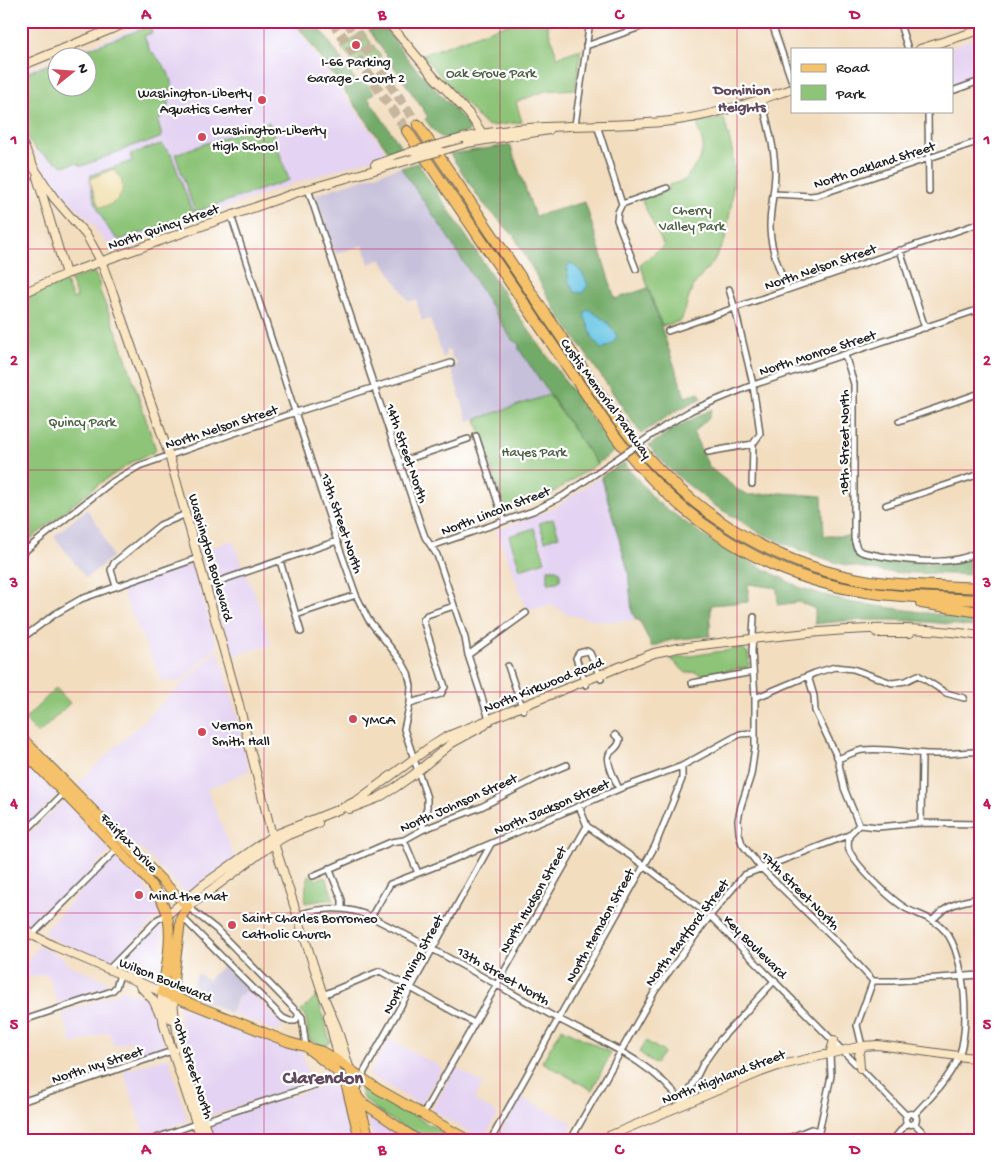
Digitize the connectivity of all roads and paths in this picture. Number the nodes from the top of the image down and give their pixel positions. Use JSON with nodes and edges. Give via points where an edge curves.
{"nodes":[{"id":1,"x":131,"y":21,"type":"edge"},
{"id":2,"x":387,"y":21,"type":"edge"},
{"id":3,"x":590,"y":21,"type":"edge"},
{"id":4,"x":658,"y":21,"type":"edge"},
{"id":5,"x":771,"y":21,"type":"edge"},
{"id":6,"x":899,"y":21,"type":"edge"},
{"id":7,"x":974,"y":21,"type":"edge"},
{"id":8,"x":979,"y":29,"type":"edge"},
{"id":9,"x":586,"y":46,"type":"junction"},
{"id":10,"x":928,"y":47,"type":"edge"},
{"id":11,"x":908,"y":48,"type":"edge"},
{"id":12,"x":21,"y":66,"type":"edge"},
{"id":13,"x":791,"y":79,"type":"edge"},
{"id":14,"x":980,"y":81,"type":"edge"},
{"id":15,"x":791,"y":89,"type":"edge"},
{"id":16,"x":954,"y":90,"type":"edge"},
{"id":17,"x":762,"y":99,"type":"junction"},
{"id":18,"x":928,"y":112,"type":"edge"},
{"id":19,"x":418,"y":125,"type":"tunnel mouth"},
{"id":20,"x":576,"y":125,"type":"junction"},
{"id":21,"x":597,"y":125,"type":"junction"},
{"id":22,"x":407,"y":131,"type":"tunnel mouth"},
{"id":23,"x":484,"y":137,"type":"junction"},
{"id":24,"x":21,"y":141,"type":"edge"},
{"id":25,"x":980,"y":141,"type":"edge"},
{"id":26,"x":929,"y":158,"type":"junction"},
{"id":27,"x":34,"y":168,"type":"junction"},
{"id":28,"x":311,"y":188,"type":"junction"},
{"id":29,"x":668,"y":188,"type":"dead end"},
{"id":30,"x":929,"y":192,"type":"dead end"},
{"id":31,"x":774,"y":194,"type":"junction"},
{"id":32,"x":622,"y":204,"type":"junction"},
{"id":33,"x":231,"y":215,"type":"junction"},
{"id":34,"x":980,"y":223,"type":"edge"},
{"id":35,"x":900,"y":250,"type":"junction"},
{"id":36,"x":101,"y":261,"type":"junction"},
{"id":37,"x":636,"y":269,"type":"dead end"},
{"id":38,"x":66,"y":274,"type":"junction"},
{"id":39,"x":729,"y":289,"type":"dead end"},
{"id":40,"x":787,"y":289,"type":"junction"},
{"id":41,"x":21,"y":294,"type":"edge"},
{"id":42,"x":735,"y":309,"type":"junction"},
{"id":43,"x":980,"y":309,"type":"edge"},
{"id":44,"x":925,"y":328,"type":"junction"},
{"id":45,"x":668,"y":331,"type":"dead end"},
{"id":46,"x":845,"y":355,"type":"junction"},
{"id":47,"x":451,"y":363,"type":"dead end"},
{"id":48,"x":753,"y":386,"type":"junction"},
{"id":49,"x":374,"y":387,"type":"junction"},
{"id":50,"x":980,"y":393,"type":"edge"},
{"id":51,"x":295,"y":413,"type":"junction"},
{"id":52,"x":899,"y":421,"type":"dead end"},
{"id":53,"x":665,"y":426,"type":"joint"},
{"id":54,"x":476,"y":436,"type":"dead end"},
{"id":55,"x":468,"y":438,"type":"dead end"},
{"id":56,"x":753,"y":444,"type":"junction"},
{"id":57,"x":708,"y":452,"type":"dead end"},
{"id":58,"x":169,"y":455,"type":"junction"},
{"id":59,"x":400,"y":462,"type":"junction"},
{"id":60,"x":980,"y":474,"type":"edge"},
{"id":61,"x":752,"y":484,"type":"dead end"},
{"id":62,"x":886,"y":506,"type":"dead end"},
{"id":63,"x":186,"y":514,"type":"junction"},
{"id":64,"x":504,"y":521,"type":"junction"},
{"id":65,"x":337,"y":541,"type":"junction"},
{"id":66,"x":432,"y":546,"type":"junction"},
{"id":67,"x":980,"y":551,"type":"edge"},
{"id":68,"x":21,"y":554,"type":"edge"},
{"id":69,"x":198,"y":558,"type":"junction"},
{"id":70,"x":280,"y":561,"type":"junction"},
{"id":71,"x":980,"y":583,"type":"edge"},
{"id":72,"x":116,"y":586,"type":"junction"},
{"id":73,"x":205,"y":586,"type":"junction"},
{"id":74,"x":945,"y":586,"type":"junction"},
{"id":75,"x":980,"y":588,"type":"edge"},
{"id":76,"x":867,"y":592,"type":"junction"},
{"id":77,"x":356,"y":595,"type":"junction"},
{"id":78,"x":980,"y":600,"type":"edge"},
{"id":79,"x":454,"y":606,"type":"junction"},
{"id":80,"x":980,"y":612,"type":"edge"},
{"id":81,"x":526,"y":613,"type":"dead end"},
{"id":82,"x":296,"y":615,"type":"junction"},
{"id":83,"x":754,"y":617,"type":"dead end"},
{"id":84,"x":301,"y":632,"type":"dead end"},
{"id":85,"x":980,"y":636,"type":"edge"},
{"id":86,"x":21,"y":640,"type":"edge"},
{"id":87,"x":980,"y":640,"type":"edge"},
{"id":88,"x":753,"y":641,"type":"junction"},
{"id":89,"x":468,"y":655,"type":"junction"},
{"id":90,"x":508,"y":666,"type":"dead end"},
{"id":91,"x":754,"y":672,"type":"junction"},
{"id":92,"x":808,"y":676,"type":"junction"},
{"id":93,"x":600,"y":677,"type":"junction"},
{"id":94,"x":692,"y":682,"type":"dead end"},
{"id":95,"x":586,"y":683,"type":"junction"},
{"id":96,"x":755,"y":698,"type":"junction"},
{"id":97,"x":964,"y":698,"type":"dead end"},
{"id":98,"x":410,"y":703,"type":"junction"},
{"id":99,"x":523,"y":708,"type":"junction"},
{"id":100,"x":490,"y":721,"type":"junction"},
{"id":101,"x":754,"y":733,"type":"junction"},
{"id":102,"x":615,"y":735,"type":"dead end"},
{"id":103,"x":21,"y":737,"type":"edge"},
{"id":104,"x":21,"y":749,"type":"edge"},
{"id":105,"x":980,"y":752,"type":"edge"},
{"id":106,"x":922,"y":754,"type":"junction"},
{"id":107,"x":838,"y":758,"type":"junction"},
{"id":108,"x":413,"y":759,"type":"junction"},
{"id":109,"x":568,"y":766,"type":"dead end"},
{"id":110,"x":682,"y":766,"type":"junction"},
{"id":111,"x":418,"y":772,"type":"junction"},
{"id":112,"x":619,"y":790,"type":"junction"},
{"id":113,"x":64,"y":793,"type":"junction"},
{"id":114,"x":579,"y":806,"type":"junction"},
{"id":115,"x":921,"y":823,"type":"junction"},
{"id":116,"x":980,"y":824,"type":"edge"},
{"id":117,"x":859,"y":825,"type":"junction"},
{"id":118,"x":587,"y":826,"type":"junction"},
{"id":119,"x":422,"y":830,"type":"junction"},
{"id":120,"x":849,"y":835,"type":"junction"},
{"id":121,"x":21,"y":836,"type":"edge"},
{"id":122,"x":273,"y":840,"type":"junction"},
{"id":123,"x":404,"y":840,"type":"junction"},
{"id":124,"x":491,"y":844,"type":"junction"},
{"id":125,"x":121,"y":846,"type":"junction"},
{"id":126,"x":645,"y":866,"type":"junction"},
{"id":127,"x":329,"y":868,"type":"junction"},
{"id":128,"x":761,"y":868,"type":"junction"},
{"id":129,"x":418,"y":873,"type":"junction"},
{"id":130,"x":313,"y":876,"type":"dead end"},
{"id":131,"x":980,"y":898,"type":"edge"},
{"id":132,"x":185,"y":904,"type":"junction"},
{"id":133,"x":342,"y":909,"type":"junction"},
{"id":134,"x":167,"y":915,"type":"junction"},
{"id":135,"x":297,"y":915,"type":"junction"},
{"id":136,"x":181,"y":916,"type":"junction"},
{"id":137,"x":710,"y":916,"type":"junction"},
{"id":138,"x":370,"y":917,"type":"junction"},
{"id":139,"x":934,"y":920,"type":"junction"},
{"id":140,"x":21,"y":925,"type":"edge"},
{"id":141,"x":32,"y":935,"type":"junction"},
{"id":142,"x":434,"y":949,"type":"junction"},
{"id":143,"x":108,"y":970,"type":"junction"},
{"id":144,"x":120,"y":975,"type":"junction"},
{"id":145,"x":980,"y":975,"type":"edge"},
{"id":146,"x":962,"y":977,"type":"junction"},
{"id":147,"x":775,"y":980,"type":"junction"},
{"id":148,"x":873,"y":981,"type":"junction"},
{"id":149,"x":135,"y":982,"type":"junction"},
{"id":150,"x":496,"y":984,"type":"junction"},
{"id":151,"x":412,"y":989,"type":"junction"},
{"id":152,"x":162,"y":992,"type":"junction"},
{"id":153,"x":323,"y":995,"type":"junction"},
{"id":154,"x":173,"y":997,"type":"junction"},
{"id":155,"x":326,"y":1004,"type":"junction"},
{"id":156,"x":298,"y":1012,"type":"junction"},
{"id":157,"x":559,"y":1019,"type":"junction"},
{"id":158,"x":21,"y":1021,"type":"edge"},
{"id":159,"x":474,"y":1023,"type":"junction"},
{"id":160,"x":164,"y":1026,"type":"junction"},
{"id":161,"x":175,"y":1026,"type":"junction"},
{"id":162,"x":834,"y":1040,"type":"junction"},
{"id":163,"x":862,"y":1046,"type":"junction"},
{"id":164,"x":306,"y":1048,"type":"junction"},
{"id":165,"x":176,"y":1049,"type":"junction"},
{"id":166,"x":844,"y":1050,"type":"junction"},
{"id":167,"x":621,"y":1051,"type":"junction"},
{"id":168,"x":830,"y":1054,"type":"junction"},
{"id":169,"x":959,"y":1056,"type":"junction"},
{"id":170,"x":980,"y":1058,"type":"edge"},
{"id":171,"x":340,"y":1063,"type":"junction"},
{"id":172,"x":860,"y":1068,"type":"junction"},
{"id":173,"x":350,"y":1070,"type":"junction"},
{"id":174,"x":361,"y":1078,"type":"junction"},
{"id":175,"x":346,"y":1082,"type":"junction"},
{"id":176,"x":315,"y":1085,"type":"dead end"},
{"id":177,"x":357,"y":1096,"type":"junction"},
{"id":178,"x":21,"y":1102,"type":"edge"},
{"id":179,"x":683,"y":1104,"type":"junction"},
{"id":180,"x":423,"y":1114,"type":"junction"},
{"id":181,"x":914,"y":1115,"type":"junction"},
{"id":182,"x":907,"y":1116,"type":"junction"},
{"id":183,"x":200,"y":1122,"type":"junction"},
{"id":184,"x":907,"y":1123,"type":"junction"},
{"id":185,"x":914,"y":1123,"type":"junction"},
{"id":186,"x":819,"y":1131,"type":"junction"},
{"id":187,"x":148,"y":1141,"type":"edge"},
{"id":188,"x":202,"y":1141,"type":"edge"},
{"id":189,"x":210,"y":1141,"type":"edge"},
{"id":190,"x":360,"y":1141,"type":"edge"},
{"id":191,"x":370,"y":1141,"type":"edge"},
{"id":192,"x":419,"y":1141,"type":"edge"},
{"id":193,"x":470,"y":1141,"type":"edge"},
{"id":194,"x":490,"y":1141,"type":"edge"},
{"id":195,"x":570,"y":1141,"type":"edge"},
{"id":196,"x":597,"y":1141,"type":"edge"},
{"id":197,"x":782,"y":1141,"type":"edge"},
{"id":198,"x":818,"y":1141,"type":"edge"},
{"id":199,"x":892,"y":1141,"type":"edge"},
{"id":200,"x":931,"y":1141,"type":"edge"}],
"edges":[{"from":1,"to":12,"type":"main road"},
{"from":2,"to":23,"type":"main road","via":[[469,114]]},
{"from":3,"to":9,"type":"street"},
{"from":4,"to":9,"type":"street"},
{"from":5,"to":13,"type":"street"},
{"from":6,"to":11,"type":"street"},
{"from":7,"to":8,"type":"street"},
{"from":8,"to":10,"type":"main road"},
{"from":9,"to":20,"type":"street"},
{"from":14,"to":16,"type":"street"},
{"from":15,"to":17,"type":"main road","name":"North Quincy Street"},
{"from":17,"to":21,"type":"main road","name":"North Quincy Street","via":[[671,121]]},
{"from":17,"to":31,"type":"street","via":[[772,146]]},
{"from":18,"to":26,"type":"street"},
{"from":19,"to":74,"type":"highway","name":"Custis Memorial Parkway","via":[[622,425],[651,462],[690,499],[751,540],[808,565],[871,581]]},
{"from":20,"to":21,"type":"main road","name":"North Quincy Street"},
{"from":20,"to":23,"type":"main road","name":"North Quincy Street","via":[[551,125]]},
{"from":21,"to":32,"type":"street"},
{"from":22,"to":76,"type":"highway","name":"Custis Memorial Parkway","via":[[609,428],[661,490],[711,530],[756,557],[815,580]]},
{"from":23,"to":28,"type":"main road","name":"North Quincy Street","bridge":true,"via":[[414,151],[346,179]]},
{"from":24,"to":27,"type":"main road","name":"Washington Boulevard"},
{"from":25,"to":26,"type":"street","name":"North Oakland Street"},
{"from":26,"to":30,"type":"street"},
{"from":26,"to":31,"type":"street","name":"North Oakland Street","via":[[818,195]]},
{"from":27,"to":36,"type":"main road","name":"Washington Boulevard","via":[[54,198],[88,236]]},
{"from":27,"to":38,"type":"main road"},
{"from":28,"to":33,"type":"main road","name":"North Quincy Street"},
{"from":28,"to":49,"type":"street","name":"14th Street North"},
{"from":29,"to":32,"type":"street"},
{"from":31,"to":40,"type":"street","via":[[770,214],[772,248]]},
{"from":32,"to":37,"type":"street","via":[[617,220]]},
{"from":33,"to":36,"type":"main road","name":"North Quincy Street"},
{"from":33,"to":51,"type":"street","name":"13th Street North"},
{"from":34,"to":35,"type":"street","name":"North Nelson Street"},
{"from":35,"to":40,"type":"street","name":"North Nelson Street"},
{"from":35,"to":44,"type":"street"},
{"from":36,"to":38,"type":"main road","name":"North Quincy Street"},
{"from":36,"to":58,"type":"main road","name":"Washington Boulevard"},
{"from":38,"to":41,"type":"main road","name":"North Quincy Street"},
{"from":39,"to":42,"type":"street"},
{"from":40,"to":42,"type":"street","name":"North Nelson Street"},
{"from":42,"to":45,"type":"street","name":"North Nelson Street"},
{"from":42,"to":48,"type":"street"},
{"from":43,"to":44,"type":"street","name":"North Monroe Street"},
{"from":44,"to":46,"type":"street","name":"North Monroe Street"},
{"from":46,"to":48,"type":"street","name":"North Monroe Street"},
{"from":46,"to":67,"type":"street","name":"18th Street North","via":[[854,384],[854,530],[855,543],[860,551],[886,557],[939,561]]},
{"from":47,"to":49,"type":"street","name":"North Nelson Street"},
{"from":48,"to":53,"type":"street","name":"North Monroe Street","via":[[692,410]]},
{"from":48,"to":56,"type":"street","via":[[760,434]]},
{"from":49,"to":51,"type":"street","name":"North Nelson Street"},
{"from":49,"to":59,"type":"street","name":"14th Street North"},
{"from":50,"to":52,"type":"street"},
{"from":51,"to":58,"type":"street","name":"North Nelson Street"},
{"from":51,"to":65,"type":"street","name":"13th Street North"},
{"from":53,"to":64,"type":"street","name":"North Lincoln Street","bridge":true,"via":[[553,501]]},
{"from":54,"to":64,"type":"street"},
{"from":55,"to":59,"type":"street"},
{"from":56,"to":57,"type":"street"},
{"from":56,"to":61,"type":"street"},
{"from":58,"to":63,"type":"main road","name":"Washington Boulevard"},
{"from":58,"to":68,"type":"street","name":"North Nelson Street","via":[[139,466],[109,484]]},
{"from":59,"to":66,"type":"street","name":"14th Street North","via":[[418,520]]},
{"from":60,"to":62,"type":"street"},
{"from":63,"to":69,"type":"main road","name":"Washington Boulevard"},
{"from":63,"to":72,"type":"street","via":[[160,525],[112,565]]},
{"from":64,"to":66,"type":"street","name":"North Lincoln Street"},
{"from":65,"to":70,"type":"street"},
{"from":65,"to":77,"type":"street","name":"13th Street North"},
{"from":66,"to":79,"type":"street","name":"14th Street North"},
{"from":69,"to":72,"type":"street"},
{"from":69,"to":73,"type":"main road","name":"Washington Boulevard"},
{"from":70,"to":73,"type":"street"},
{"from":70,"to":82,"type":"street"},
{"from":71,"to":74,"type":"highway"},
{"from":72,"to":86,"type":"street","via":[[63,608]]},
{"from":73,"to":122,"type":"main road","name":"Washington Boulevard"},
{"from":74,"to":75,"type":"highway","name":"Custis Memorial Parkway"},
{"from":76,"to":78,"type":"highway","name":"Custis Memorial Parkway"},
{"from":76,"to":80,"type":"highway","via":[[892,600]]},
{"from":77,"to":82,"type":"street"},
{"from":77,"to":98,"type":"street","name":"13th Street North","via":[[368,619],[408,673]]},
{"from":79,"to":89,"type":"street","name":"14th Street North"},
{"from":79,"to":98,"type":"street","via":[[427,615],[423,620],[444,690],[441,694]]},
{"from":81,"to":89,"type":"street"},
{"from":82,"to":84,"type":"street"},
{"from":83,"to":88,"type":"street","name":"17th Street North"},
{"from":85,"to":88,"type":"main road","name":"North Kirkwood Road","via":[[892,628],[836,630]]},
{"from":87,"to":88,"type":"main road","name":"North Kirkwood Road","via":[[863,633]]},
{"from":88,"to":91,"type":"street","name":"17th Street North"},
{"from":88,"to":93,"type":"main road","name":"North Kirkwood Road","via":[[664,655]]},
{"from":89,"to":100,"type":"street","name":"14th Street North"},
{"from":90,"to":99,"type":"street"},
{"from":91,"to":94,"type":"street"},
{"from":91,"to":96,"type":"street","name":"17th Street North"},
{"from":92,"to":96,"type":"street"},
{"from":92,"to":97,"type":"street","via":[[835,667],[853,669],[892,683],[918,675],[946,693]]},
{"from":92,"to":107,"type":"street","via":[[815,711]]},
{"from":93,"to":95,"type":"main road","name":"North Kirkwood Road"},
{"from":93,"to":95,"type":"street","via":[[590,653],[579,654],[576,658]]},
{"from":95,"to":99,"type":"main road","name":"North Kirkwood Road"},
{"from":96,"to":101,"type":"street","name":"17th Street North"},
{"from":98,"to":108,"type":"street","name":"13th Street North","via":[[404,729]]},
{"from":99,"to":100,"type":"main road","name":"North Kirkwood Road"},
{"from":100,"to":108,"type":"main road","name":"North Kirkwood Road","via":[[448,736]]},
{"from":100,"to":111,"type":"main road","name":"North Kirkwood Road","via":[[452,743]]},
{"from":101,"to":110,"type":"street","name":"North Jackson Street","via":[[740,734]]},
{"from":101,"to":128,"type":"street","name":"17th Street North","via":[[753,768],[738,820],[742,844]]},
{"from":102,"to":112,"type":"street","via":[[620,740],[608,760]]},
{"from":103,"to":125,"type":"main road","name":"Fairfax Drive"},
{"from":104,"to":113,"type":"main road","name":"Fairfax Drive"},
{"from":105,"to":106,"type":"street"},
{"from":106,"to":107,"type":"street","via":[[863,750]]},
{"from":106,"to":115,"type":"street"},
{"from":107,"to":117,"type":"street","via":[[844,788]]},
{"from":108,"to":111,"type":"street","name":"13th Street North"},
{"from":108,"to":122,"type":"main road","name":"North Kirkwood Road","via":[[358,800]]},
{"from":109,"to":119,"type":"street","name":"North Johnson Street","via":[[481,807]]},
{"from":110,"to":112,"type":"street","name":"North Jackson Street"},
{"from":110,"to":126,"type":"street","name":"North Herndon Street","via":[[682,779]]},
{"from":111,"to":119,"type":"street","name":"13th Street North","via":[[427,802]]},
{"from":111,"to":122,"type":"main road","name":"North Kirkwood Road","via":[[378,798]]},
{"from":112,"to":114,"type":"street","name":"North Jackson Street"},
{"from":113,"to":121,"type":"street"},
{"from":113,"to":125,"type":"main road","name":"Fairfax Drive"},
{"from":114,"to":118,"type":"street"},
{"from":114,"to":124,"type":"street","name":"North Jackson Street"},
{"from":115,"to":116,"type":"street"},
{"from":115,"to":117,"type":"street"},
{"from":117,"to":120,"type":"street","name":"North Hartford Street"},
{"from":118,"to":126,"type":"street","name":"Key Boulevard"},
{"from":118,"to":150,"type":"street","name":"North Hudson Street"},
{"from":119,"to":123,"type":"street","name":"North Johnson Street"},
{"from":120,"to":128,"type":"street","name":"North Hartford Street"},
{"from":120,"to":139,"type":"street","via":[[848,848],[856,861],[894,901]]},
{"from":122,"to":132,"type":"main road","name":"North Kirkwood Road","via":[[235,862]]},
{"from":122,"to":135,"type":"main road","name":"Washington Boulevard"},
{"from":123,"to":127,"type":"street","name":"North Johnson Street","via":[[391,842]]},
{"from":123,"to":129,"type":"street"},
{"from":124,"to":129,"type":"street","name":"North Jackson Street"},
{"from":124,"to":142,"type":"street","name":"North Irving Street"},
{"from":125,"to":132,"type":"main road","name":"Fairfax Drive"},
{"from":125,"to":134,"type":"main road","name":"Fairfax Drive","via":[[150,884]]},
{"from":125,"to":141,"type":"street"},
{"from":126,"to":137,"type":"street","name":"Key Boulevard"},
{"from":126,"to":157,"type":"street","name":"North Herndon Street"},
{"from":127,"to":130,"type":"street","name":"North Johnson Street"},
{"from":127,"to":133,"type":"street"},
{"from":128,"to":137,"type":"street","name":"North Hartford Street","via":[[744,875]]},
{"from":128,"to":148,"type":"street","name":"17th Street North"},
{"from":129,"to":138,"type":"street","name":"North Jackson Street","via":[[390,884]]},
{"from":131,"to":139,"type":"street","via":[[950,906]]},
{"from":132,"to":134,"type":"main road","name":"North Kirkwood Road"},
{"from":132,"to":136,"type":"main road"},
{"from":132,"to":156,"type":"street","name":"Fairfax Drive","via":[[216,929]]},
{"from":133,"to":135,"type":"street","name":"13th Street North","via":[[325,908]]},
{"from":133,"to":138,"type":"street","name":"13th Street North"},
{"from":134,"to":136,"type":"main road"},
{"from":134,"to":143,"type":"street","via":[[158,919]]},
{"from":134,"to":152,"type":"main road","name":"10th Street North","via":[[168,943]]},
{"from":135,"to":153,"type":"main road","name":"Washington Boulevard"},
{"from":136,"to":154,"type":"main road","name":"10th Street North"},
{"from":136,"to":156,"type":"street","via":[[283,1018],[295,1021]]},
{"from":137,"to":147,"type":"street","name":"Key Boulevard"},
{"from":137,"to":167,"type":"street","name":"North Hartford Street","via":[[655,991]]},
{"from":138,"to":142,"type":"street","name":"13th Street North"},
{"from":139,"to":146,"type":"street","via":[[947,932],[958,957]]},
{"from":140,"to":141,"type":"main road","name":"Wilson Boulevard"},
{"from":141,"to":143,"type":"main road","name":"Wilson Boulevard"},
{"from":142,"to":150,"type":"street","name":"13th Street North"},
{"from":142,"to":151,"type":"street","name":"North Irving Street"},
{"from":143,"to":144,"type":"main road","name":"Wilson Boulevard"},
{"from":144,"to":149,"type":"main road","name":"Wilson Boulevard"},
{"from":144,"to":158,"type":"street","via":[[112,991]]},
{"from":145,"to":146,"type":"street"},
{"from":146,"to":148,"type":"street"},
{"from":146,"to":169,"type":"street","via":[[965,1015]]},
{"from":147,"to":162,"type":"street","name":"Key Boulevard"},
{"from":147,"to":179,"type":"street","via":[[720,1040],[703,1064]]},
{"from":148,"to":163,"type":"street","via":[[857,1025]]},
{"from":149,"to":152,"type":"main road","name":"Wilson Boulevard"},
{"from":149,"to":160,"type":"main road","via":[[153,1000]]},
{"from":150,"to":157,"type":"street","name":"13th Street North"},
{"from":150,"to":159,"type":"street","name":"North Hudson Street"},
{"from":151,"to":153,"type":"street","via":[[380,971]]},
{"from":151,"to":159,"type":"street"},
{"from":151,"to":174,"type":"street","name":"North Irving Street"},
{"from":152,"to":154,"type":"main road","name":"Wilson Boulevard"},
{"from":152,"to":160,"type":"main road","name":"10th Street North"},
{"from":152,"to":161,"type":"main road"},
{"from":153,"to":155,"type":"main road","name":"Washington Boulevard"},
{"from":154,"to":161,"type":"main road","name":"10th Street North"},
{"from":154,"to":164,"type":"main road","name":"Wilson Boulevard"},
{"from":155,"to":171,"type":"main road","name":"Washington Boulevard"},
{"from":155,"to":173,"type":"main road","name":"Washington Boulevard"},
{"from":156,"to":164,"type":"street","name":"Fairfax Drive","via":[[303,1019]]},
{"from":157,"to":167,"type":"street","name":"13th Street North"},
{"from":157,"to":194,"type":"street","name":"North Herndon Street"},
{"from":159,"to":180,"type":"street","name":"North Hudson Street"},
{"from":160,"to":165,"type":"main road","name":"10th Street North"},
{"from":161,"to":165,"type":"main road","name":"10th Street North"},
{"from":162,"to":166,"type":"street","name":"Key Boulevard"},
{"from":162,"to":168,"type":"main road"},
{"from":163,"to":166,"type":"main road","name":"North Highland Street"},
{"from":163,"to":169,"type":"main road","name":"North Highland Street"},
{"from":163,"to":172,"type":"main road"},
{"from":164,"to":171,"type":"main road","name":"Wilson Boulevard","via":[[321,1051]]},
{"from":164,"to":175,"type":"main road","name":"Wilson Boulevard"},
{"from":165,"to":178,"type":"street","name":"North Ivy Street"},
{"from":165,"to":183,"type":"main road","name":"10th Street North"},
{"from":166,"to":168,"type":"main road","name":"North Highland Street"},
{"from":166,"to":172,"type":"street","name":"Key Boulevard"},
{"from":167,"to":179,"type":"street","name":"13th Street North","via":[[663,1082]]},
{"from":167,"to":195,"type":"street","name":"North Hartford Street"},
{"from":168,"to":179,"type":"main road","name":"North Highland Street","via":[[778,1066]]},
{"from":168,"to":186,"type":"street","via":[[831,1076]]},
{"from":169,"to":170,"type":"main road","name":"North Highland Street"},
{"from":169,"to":181,"type":"street","via":[[948,1078]]},
{"from":171,"to":173,"type":"main road","name":"Wilson Boulevard"},
{"from":171,"to":175,"type":"main road","name":"Washington Boulevard"},
{"from":172,"to":182,"type":"street","name":"Key Boulevard"},
{"from":173,"to":174,"type":"main road","name":"Wilson Boulevard"},
{"from":173,"to":177,"type":"main road","name":"Washington Boulevard"},
{"from":174,"to":177,"type":"street","name":"North Irving Street"},
{"from":174,"to":180,"type":"main road","name":"Wilson Boulevard"},
{"from":175,"to":177,"type":"main road"},
{"from":175,"to":190,"type":"main road","name":"Washington Boulevard"},
{"from":176,"to":183,"type":"street"},
{"from":177,"to":191,"type":"main road","name":"Washington Boulevard"},
{"from":177,"to":192,"type":"main road"},
{"from":179,"to":196,"type":"main road","name":"North Highland Street"},
{"from":180,"to":193,"type":"main road","name":"Wilson Boulevard"},
{"from":181,"to":182,"type":"street"},
{"from":181,"to":185,"type":"street"},
{"from":182,"to":184,"type":"street"},
{"from":183,"to":187,"type":"street"},
{"from":183,"to":188,"type":"main road","name":"10th Street North"},
{"from":183,"to":189,"type":"main road","name":"10th Street North"},
{"from":184,"to":185,"type":"street"},
{"from":184,"to":199,"type":"street"},
{"from":185,"to":200,"type":"street"},
{"from":186,"to":197,"type":"street","via":[[811,1129]]},
{"from":186,"to":198,"type":"street"}]}
